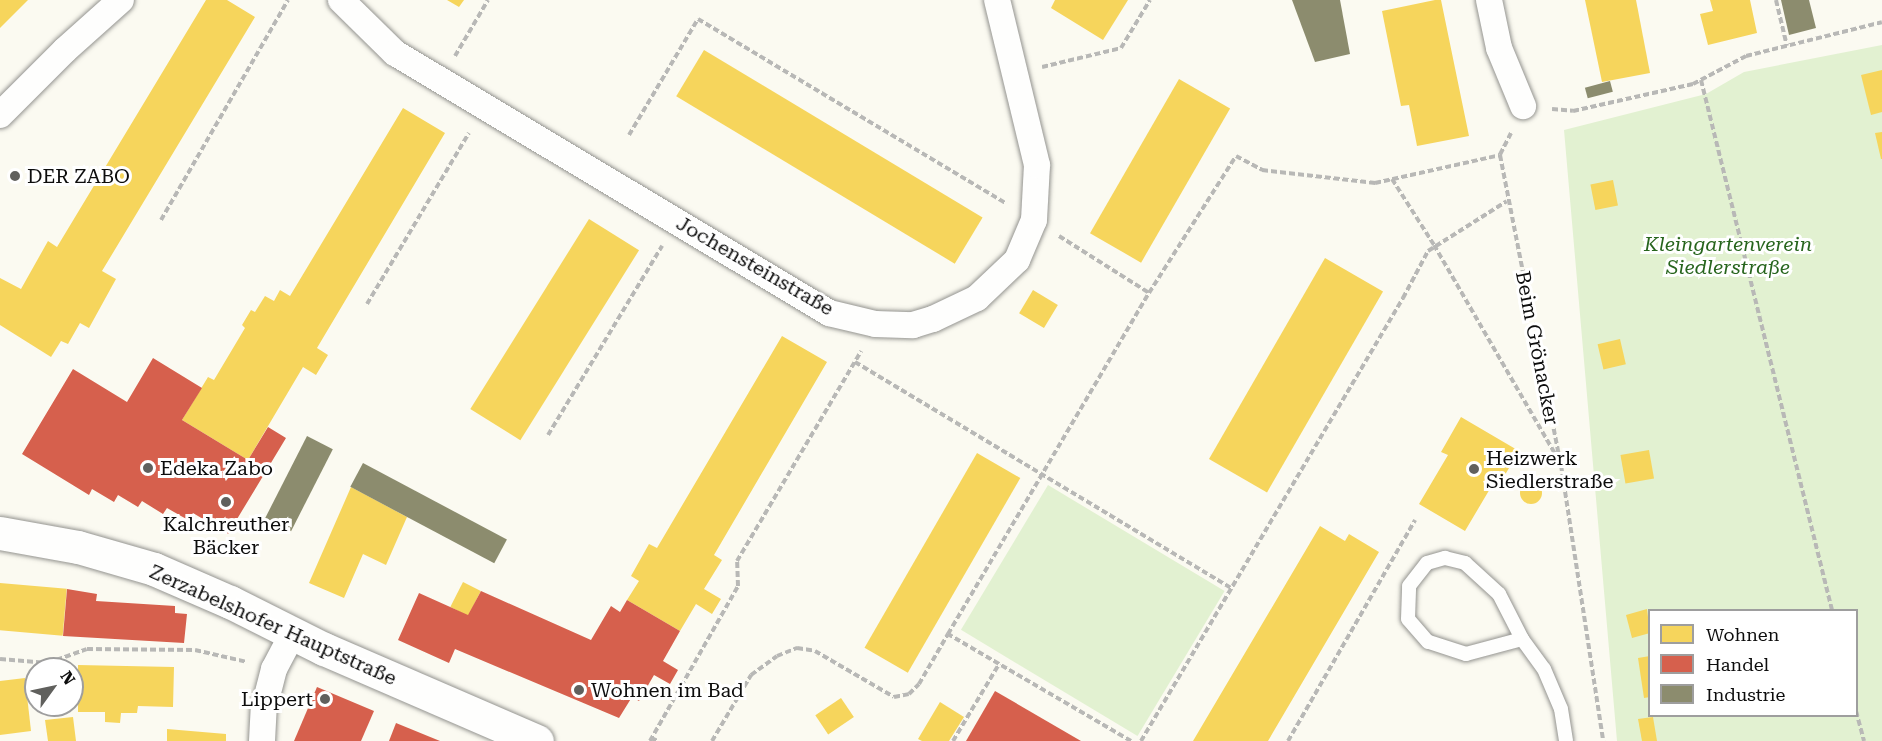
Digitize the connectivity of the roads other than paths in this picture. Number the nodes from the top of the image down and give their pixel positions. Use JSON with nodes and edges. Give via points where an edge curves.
{"nodes":[{"id":1,"x":121,"y":0,"type":"edge"},
{"id":2,"x":341,"y":0,"type":"edge"},
{"id":3,"x":997,"y":0,"type":"edge"},
{"id":4,"x":1489,"y":0,"type":"edge"},
{"id":5,"x":1523,"y":106,"type":"road end"},
{"id":6,"x":0,"y":115,"type":"edge"},
{"id":7,"x":0,"y":533,"type":"edge"},
{"id":8,"x":293,"y":633,"type":"junction"},
{"id":9,"x":1522,"y":639,"type":"junction"},
{"id":10,"x":262,"y":741,"type":"edge"},
{"id":11,"x":537,"y":741,"type":"edge"},
{"id":12,"x":1566,"y":741,"type":"edge"}],
"edges":[{"from":1,"to":6,"type":"street","via":[[64,50]]},
{"from":2,"to":3,"type":"street","name":"Jochensteinstraße","via":[[395,53],[829,313],[875,324],[913,325],[977,298],[1017,260],[1034,220],[1037,165]]},
{"from":4,"to":5,"type":"street","via":[[1498,48]]},
{"from":7,"to":8,"type":"street","name":"Zerzabelshofer Hauptstraße","via":[[78,547],[154,569]]},
{"from":8,"to":10,"type":"street","via":[[274,669],[264,708]]},
{"from":8,"to":11,"type":"street","name":"Zerzabelshofer Hauptstraße"},
{"from":9,"to":9,"type":"lane","via":[[1499,594],[1465,562],[1445,558],[1427,563],[1409,586],[1408,619],[1428,642],[1466,654]]},
{"from":9,"to":12,"type":"lane","via":[[1549,679],[1561,709]]}]}
